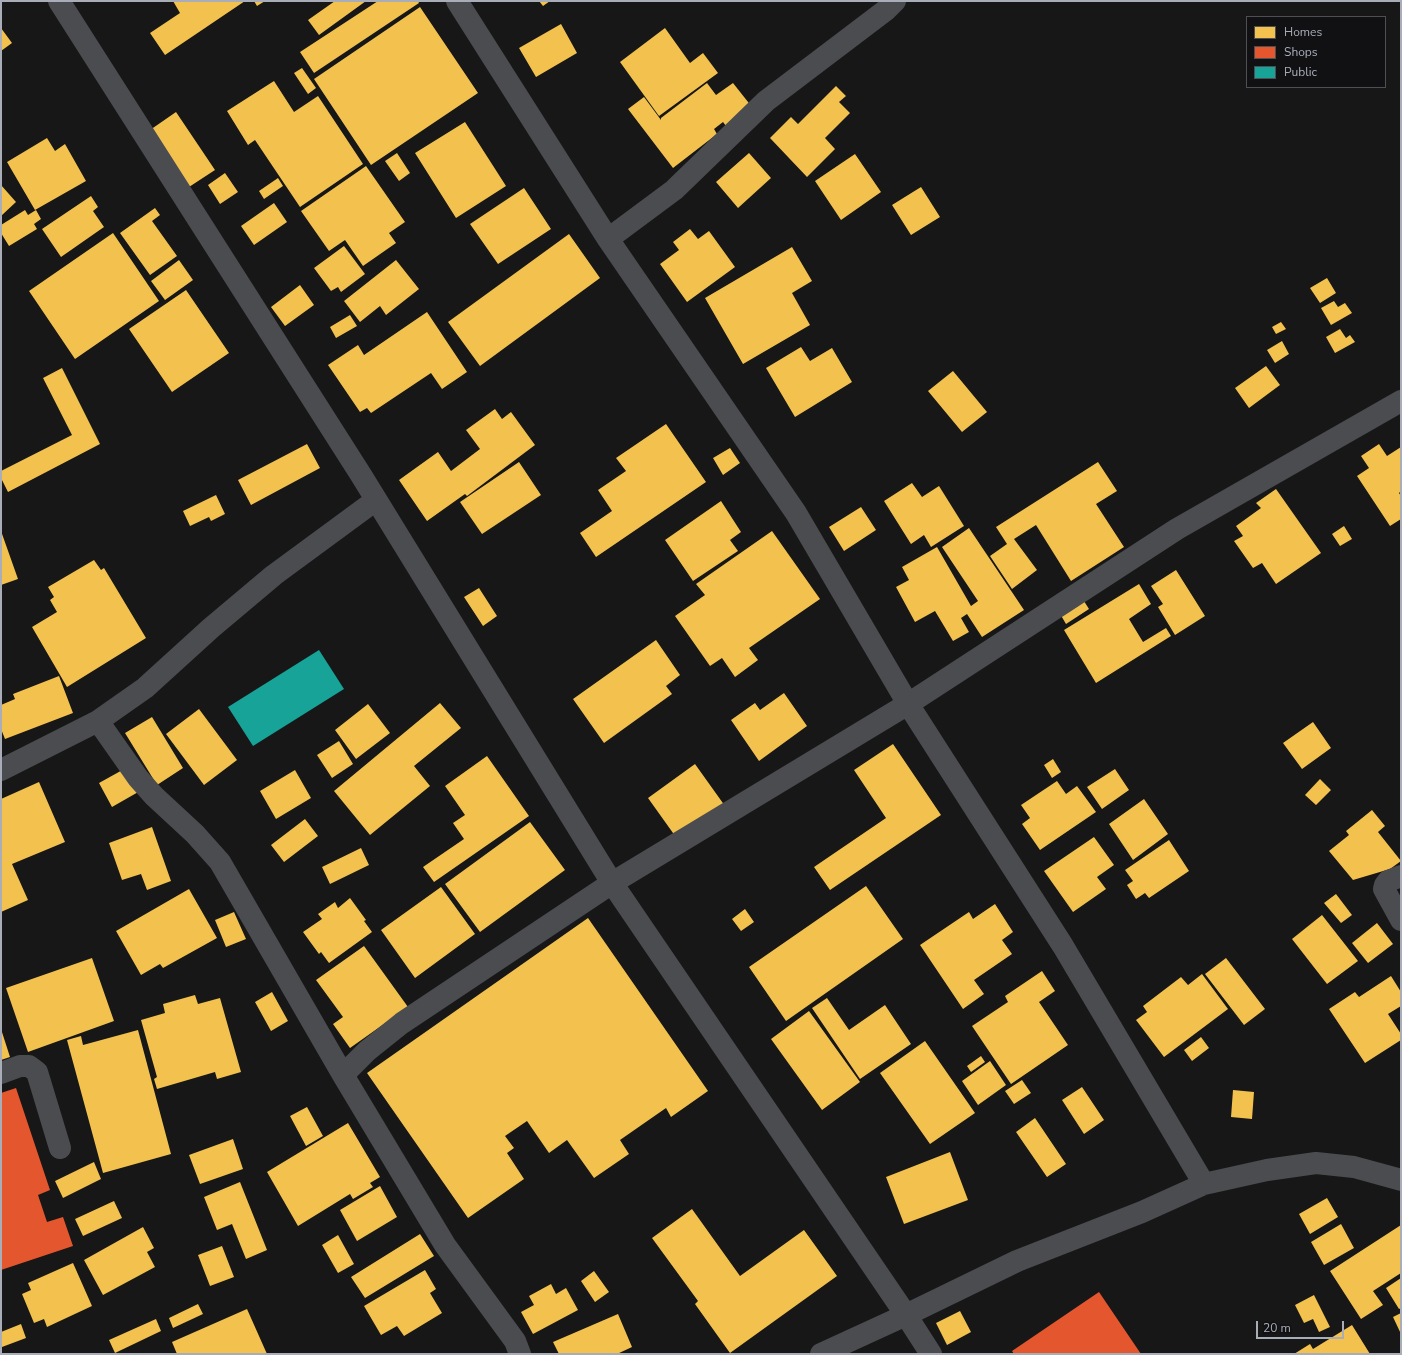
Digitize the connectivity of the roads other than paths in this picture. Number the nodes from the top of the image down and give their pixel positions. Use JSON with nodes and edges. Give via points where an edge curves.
{"nodes":[{"id":1,"x":59,"y":1,"type":"edge"},
{"id":2,"x":457,"y":1,"type":"edge"},
{"id":3,"x":895,"y":1,"type":"edge"},
{"id":4,"x":608,"y":239,"type":"junction"},
{"id":5,"x":1401,"y":402,"type":"edge"},
{"id":6,"x":376,"y":500,"type":"junction"},
{"id":7,"x":908,"y":704,"type":"junction"},
{"id":8,"x":98,"y":721,"type":"junction"},
{"id":9,"x":1,"y":770,"type":"edge"},
{"id":10,"x":1401,"y":876,"type":"edge"},
{"id":11,"x":612,"y":884,"type":"junction"},
{"id":12,"x":1401,"y":920,"type":"edge"},
{"id":13,"x":1,"y":1073,"type":"edge"},
{"id":14,"x":343,"y":1075,"type":"junction"},
{"id":15,"x":60,"y":1148,"type":"dead end"},
{"id":16,"x":1401,"y":1180,"type":"edge"},
{"id":17,"x":1204,"y":1184,"type":"junction"},
{"id":18,"x":906,"y":1315,"type":"junction"},
{"id":19,"x":520,"y":1354,"type":"edge"},
{"id":20,"x":821,"y":1354,"type":"edge"},
{"id":21,"x":932,"y":1354,"type":"edge"}],
"edges":[{"from":1,"to":6,"type":"street"},
{"from":2,"to":4,"type":"street"},
{"from":3,"to":4,"type":"street","via":[[766,101],[674,190]]},
{"from":4,"to":7,"type":"street","via":[[796,513]]},
{"from":5,"to":7,"type":"street","via":[[1177,529]]},
{"from":6,"to":8,"type":"street","via":[[274,575],[145,688]]},
{"from":6,"to":11,"type":"street"},
{"from":7,"to":11,"type":"street"},
{"from":7,"to":17,"type":"street","via":[[1063,946]]},
{"from":8,"to":9,"type":"street"},
{"from":8,"to":14,"type":"street","via":[[138,778],[220,862]]},
{"from":10,"to":12,"type":"street","via":[[1388,881],[1384,889]]},
{"from":11,"to":14,"type":"street","via":[[402,1023],[367,1051]]},
{"from":11,"to":18,"type":"street"},
{"from":13,"to":15,"type":"street","via":[[20,1066],[30,1066],[37,1072]]},
{"from":14,"to":19,"type":"street","via":[[445,1245],[515,1341]]},
{"from":16,"to":17,"type":"street","via":[[1354,1167],[1316,1163],[1267,1170]]},
{"from":17,"to":18,"type":"street","via":[[1142,1212],[1017,1261]]},
{"from":18,"to":20,"type":"street"},
{"from":18,"to":21,"type":"street"}]}
